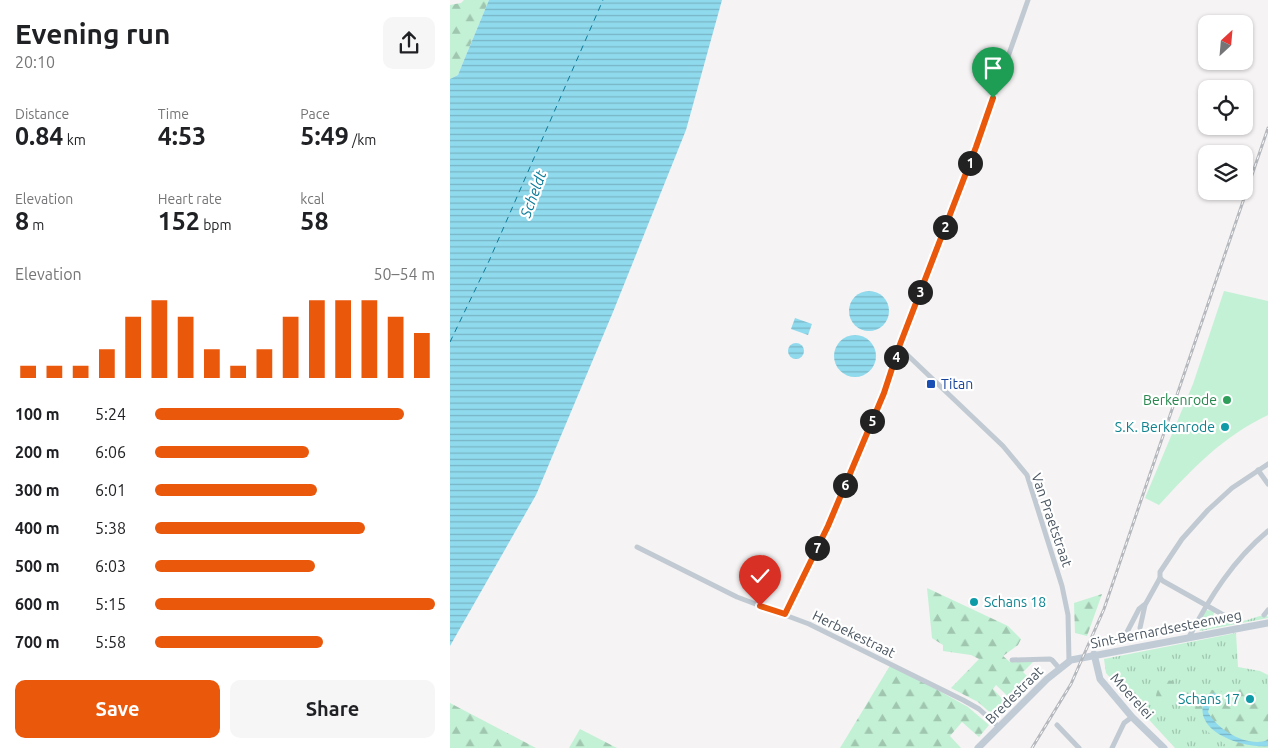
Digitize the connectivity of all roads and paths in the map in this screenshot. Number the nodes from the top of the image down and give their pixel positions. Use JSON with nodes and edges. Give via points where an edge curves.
{"nodes":[{"id":1,"x":1028,"y":0,"type":"edge"},
{"id":2,"x":899,"y":347,"type":"junction"},
{"id":3,"x":1268,"y":464,"type":"edge"},
{"id":4,"x":1258,"y":470,"type":"junction"},
{"id":5,"x":1268,"y":484,"type":"edge"},
{"id":6,"x":1268,"y":532,"type":"edge"},
{"id":7,"x":637,"y":546,"type":"dead end"},
{"id":8,"x":1160,"y":578,"type":"junction"},
{"id":9,"x":1144,"y":604,"type":"junction"},
{"id":10,"x":1205,"y":606,"type":"junction"},
{"id":11,"x":785,"y":614,"type":"junction"},
{"id":12,"x":1236,"y":622,"type":"dead end"},
{"id":13,"x":1268,"y":623,"type":"edge"},
{"id":14,"x":1140,"y":628,"type":"dead end"},
{"id":15,"x":1126,"y":634,"type":"dead end"},
{"id":16,"x":1189,"y":637,"type":"junction"},
{"id":17,"x":1094,"y":654,"type":"junction"},
{"id":18,"x":1012,"y":660,"type":"dead end"},
{"id":19,"x":1069,"y":661,"type":"junction"},
{"id":20,"x":1059,"y":668,"type":"junction"},
{"id":21,"x":1132,"y":717,"type":"junction"},
{"id":22,"x":1057,"y":725,"type":"dead end"},
{"id":23,"x":999,"y":727,"type":"junction"},
{"id":24,"x":1072,"y":742,"type":"junction"},
{"id":25,"x":978,"y":748,"type":"edge"},
{"id":26,"x":1068,"y":748,"type":"edge"},
{"id":27,"x":1079,"y":748,"type":"edge"},
{"id":28,"x":1112,"y":748,"type":"edge"},
{"id":29,"x":1164,"y":748,"type":"edge"}],
"edges":[{"from":1,"to":2,"type":"street"},
{"from":2,"to":11,"type":"street","via":[[884,393],[828,526]]},
{"from":2,"to":19,"type":"street","name":"Van Praetstraat","via":[[1003,446],[1027,474],[1062,586],[1068,615]]},
{"from":3,"to":4,"type":"street"},
{"from":4,"to":5,"type":"street"},
{"from":4,"to":8,"type":"street","via":[[1208,510],[1180,541],[1160,572]]},
{"from":6,"to":10,"type":"street","via":[[1239,558]]},
{"from":7,"to":11,"type":"street","name":"Herbekestraat","via":[[737,596]]},
{"from":8,"to":9,"type":"street"},
{"from":8,"to":10,"type":"street"},
{"from":9,"to":14,"type":"street"},
{"from":9,"to":15,"type":"street"},
{"from":10,"to":12,"type":"street"},
{"from":10,"to":16,"type":"street"},
{"from":11,"to":23,"type":"street","name":"Herbekestraat","via":[[963,700]]},
{"from":13,"to":16,"type":"main road","name":"Sint-Bernardsesteenweg"},
{"from":16,"to":17,"type":"main road","name":"Sint-Bernardsesteenweg"},
{"from":17,"to":19,"type":"main road","name":"Sint-Bernardsesteenweg"},
{"from":17,"to":21,"type":"main road","name":"Moerelei","via":[[1100,678]]},
{"from":18,"to":20,"type":"street","via":[[1050,659]]},
{"from":19,"to":20,"type":"main road","name":"Bredestraat"},
{"from":20,"to":23,"type":"main road","name":"Bredestraat"},
{"from":21,"to":28,"type":"street","via":[[1124,723]]},
{"from":21,"to":29,"type":"main road","name":"Moerelei"},
{"from":22,"to":24,"type":"street"},
{"from":23,"to":25,"type":"main road","name":"Bredestraat"},
{"from":24,"to":26,"type":"street"},
{"from":24,"to":27,"type":"street"}]}
